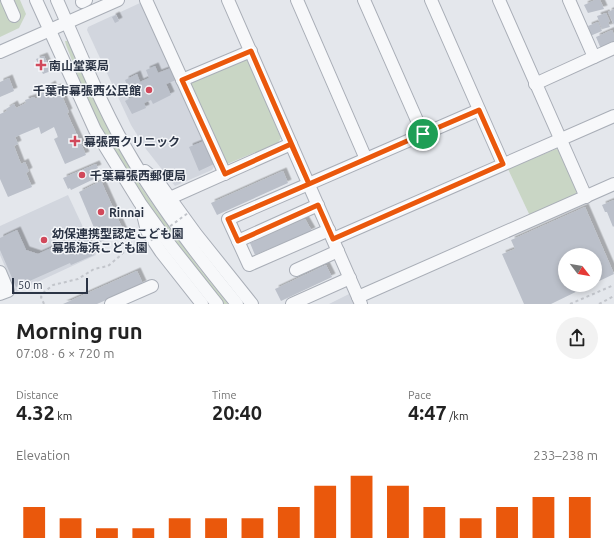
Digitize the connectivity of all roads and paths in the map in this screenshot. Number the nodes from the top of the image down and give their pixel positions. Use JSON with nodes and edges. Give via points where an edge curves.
{"nodes":[{"id":1,"x":7,"y":0,"type":"edge"},
{"id":2,"x":36,"y":0,"type":"edge"},
{"id":3,"x":58,"y":0,"type":"edge"},
{"id":4,"x":118,"y":0,"type":"edge"},
{"id":5,"x":146,"y":0,"type":"edge"},
{"id":6,"x":228,"y":0,"type":"edge"},
{"id":7,"x":297,"y":0,"type":"edge"},
{"id":8,"x":364,"y":0,"type":"edge"},
{"id":9,"x":431,"y":0,"type":"edge"},
{"id":10,"x":499,"y":0,"type":"edge"},
{"id":11,"x":569,"y":0,"type":"edge"},
{"id":12,"x":14,"y":16,"type":"dead end"},
{"id":13,"x":67,"y":22,"type":"junction"},
{"id":14,"x":50,"y":30,"type":"junction"},
{"id":15,"x":614,"y":48,"type":"edge"},
{"id":16,"x":251,"y":51,"type":"junction"},
{"id":17,"x":0,"y":52,"type":"edge"},
{"id":18,"x":594,"y":57,"type":"junction"},
{"id":19,"x":182,"y":80,"type":"junction"},
{"id":20,"x":535,"y":84,"type":"junction"},
{"id":21,"x":479,"y":110,"type":"junction"},
{"id":22,"x":614,"y":116,"type":"edge"},
{"id":23,"x":423,"y":134,"type":"junction"},
{"id":24,"x":560,"y":140,"type":"junction"},
{"id":25,"x":291,"y":144,"type":"junction"},
{"id":26,"x":366,"y":159,"type":"junction"},
{"id":27,"x":133,"y":161,"type":"junction"},
{"id":28,"x":503,"y":164,"type":"junction"},
{"id":29,"x":225,"y":174,"type":"junction"},
{"id":30,"x":309,"y":184,"type":"junction"},
{"id":31,"x":614,"y":184,"type":"edge"},
{"id":32,"x":586,"y":197,"type":"junction"},
{"id":33,"x":170,"y":198,"type":"junction"},
{"id":34,"x":140,"y":203,"type":"junction"},
{"id":35,"x":318,"y":205,"type":"junction"},
{"id":36,"x":188,"y":213,"type":"dead end"},
{"id":37,"x":331,"y":234,"type":"junction"},
{"id":38,"x":134,"y":240,"type":"dead end"},
{"id":39,"x":238,"y":241,"type":"junction"},
{"id":40,"x":146,"y":244,"type":"dead end"},
{"id":41,"x":338,"y":251,"type":"junction"},
{"id":42,"x":296,"y":270,"type":"dead end"},
{"id":43,"x":0,"y":272,"type":"edge"},
{"id":44,"x":350,"y":278,"type":"junction"},
{"id":45,"x":614,"y":285,"type":"edge"},
{"id":46,"x":152,"y":286,"type":"dead end"},
{"id":47,"x":0,"y":294,"type":"edge"},
{"id":48,"x":614,"y":296,"type":"edge"},
{"id":49,"x":360,"y":300,"type":"edge"},
{"id":50,"x":44,"y":304,"type":"edge"},
{"id":51,"x":111,"y":304,"type":"edge"},
{"id":52,"x":202,"y":304,"type":"edge"},
{"id":53,"x":217,"y":304,"type":"edge"},
{"id":54,"x":237,"y":304,"type":"edge"},
{"id":55,"x":252,"y":304,"type":"edge"},
{"id":56,"x":292,"y":304,"type":"edge"},
{"id":57,"x":570,"y":304,"type":"edge"},
{"id":58,"x":599,"y":304,"type":"edge"}],
"edges":[{"from":1,"to":12,"type":"street"},
{"from":2,"to":14,"type":"street"},
{"from":3,"to":13,"type":"street"},
{"from":4,"to":13,"type":"street"},
{"from":5,"to":19,"type":"street"},
{"from":6,"to":16,"type":"street"},
{"from":7,"to":26,"type":"street"},
{"from":8,"to":23,"type":"street"},
{"from":9,"to":21,"type":"street"},
{"from":10,"to":20,"type":"street"},
{"from":11,"to":18,"type":"street"},
{"from":13,"to":14,"type":"street"},
{"from":13,"to":27,"type":"street","via":[[108,114]]},
{"from":14,"to":17,"type":"street"},
{"from":14,"to":34,"type":"street","via":[[95,130]]},
{"from":15,"to":18,"type":"street"},
{"from":16,"to":19,"type":"street"},
{"from":16,"to":25,"type":"street"},
{"from":18,"to":20,"type":"street"},
{"from":19,"to":29,"type":"street"},
{"from":20,"to":24,"type":"street"},
{"from":21,"to":23,"type":"street"},
{"from":21,"to":28,"type":"street"},
{"from":22,"to":24,"type":"street"},
{"from":23,"to":26,"type":"street"},
{"from":24,"to":28,"type":"street"},
{"from":24,"to":32,"type":"street"},
{"from":25,"to":29,"type":"street"},
{"from":25,"to":30,"type":"street"},
{"from":26,"to":30,"type":"street"},
{"from":27,"to":33,"type":"street","via":[[159,183]]},
{"from":27,"to":54,"type":"street","via":[[185,237]]},
{"from":28,"to":37,"type":"street"},
{"from":29,"to":33,"type":"street"},
{"from":30,"to":35,"type":"street"},
{"from":30,"to":39,"type":"street","via":[[228,219]]},
{"from":31,"to":32,"type":"street"},
{"from":32,"to":49,"type":"street"},
{"from":33,"to":55,"type":"street"},
{"from":34,"to":52,"type":"street","via":[[147,231]]},
{"from":34,"to":53,"type":"street"},
{"from":35,"to":37,"type":"street"},
{"from":35,"to":39,"type":"street"},
{"from":36,"to":40,"type":"path","bridge":true},
{"from":37,"to":39,"type":"street","via":[[249,265]]},
{"from":37,"to":41,"type":"street"},
{"from":38,"to":50,"type":"path","via":[[108,266],[52,285],[41,297]]},
{"from":41,"to":42,"type":"street"},
{"from":41,"to":44,"type":"street"},
{"from":43,"to":47,"type":"street","via":[[8,291]]},
{"from":44,"to":49,"type":"street"},
{"from":44,"to":56,"type":"street"},
{"from":45,"to":57,"type":"path"},
{"from":46,"to":51,"type":"street"},
{"from":48,"to":58,"type":"path"}]}
